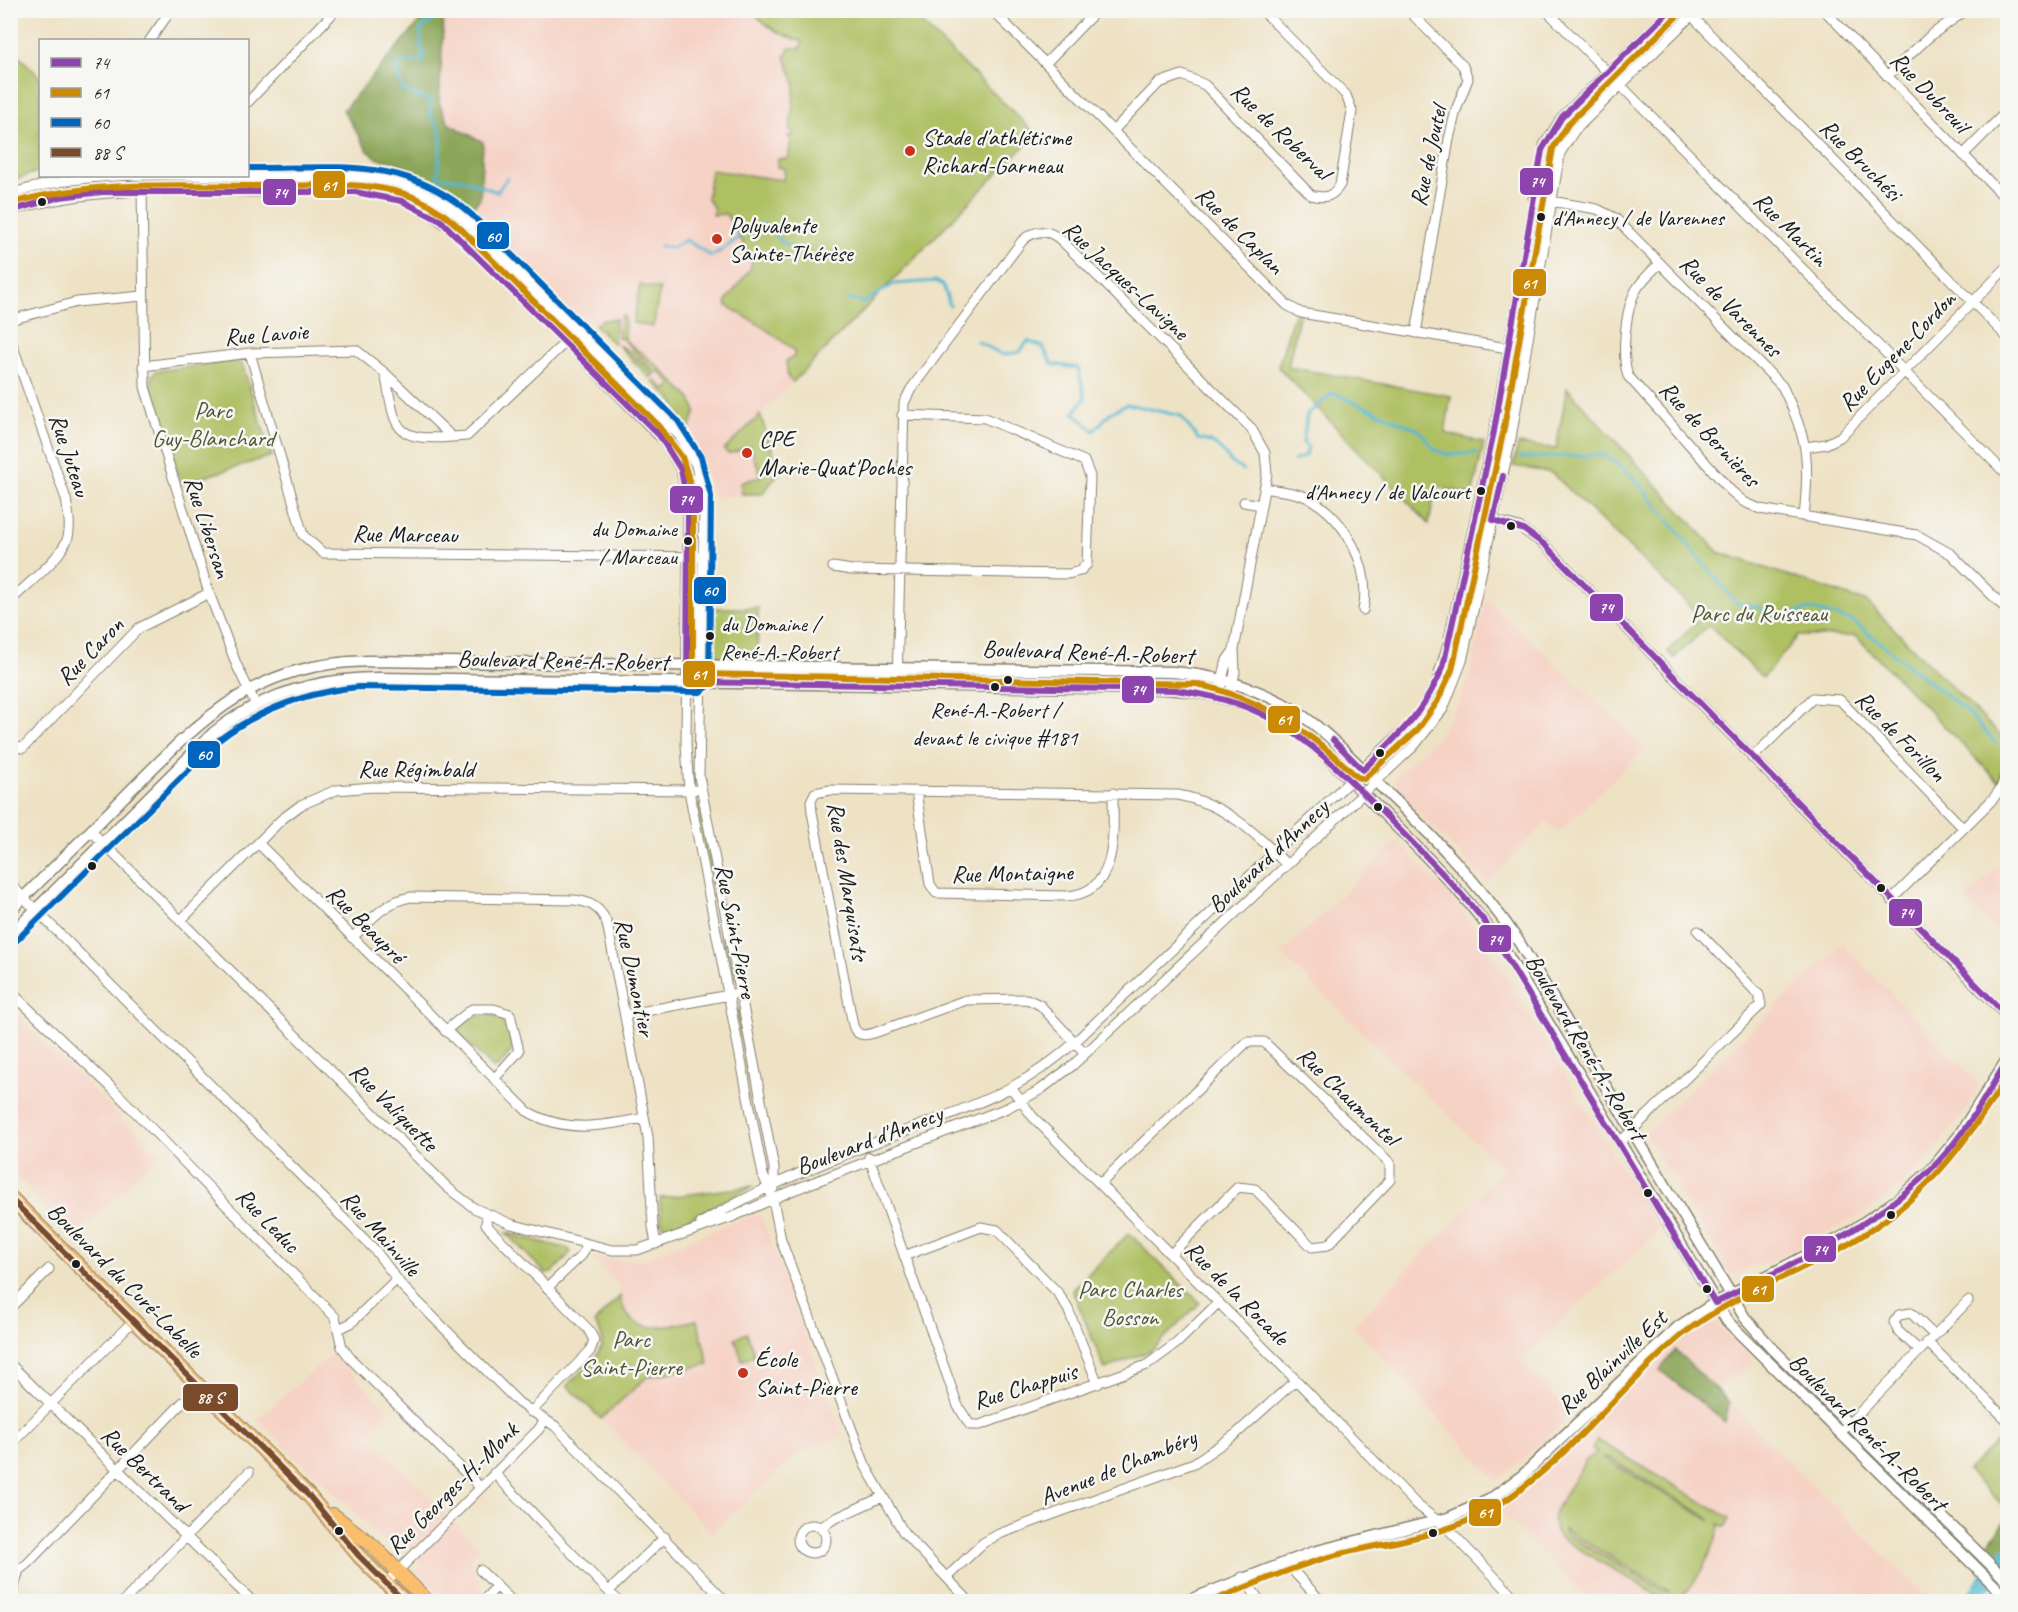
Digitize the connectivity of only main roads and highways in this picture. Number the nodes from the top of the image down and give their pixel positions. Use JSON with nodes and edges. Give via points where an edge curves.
{"nodes":[{"id":1,"x":10,"y":1197,"type":"edge"},
{"id":2,"x":310,"y":1497,"type":"junction"},
{"id":3,"x":405,"y":1602,"type":"edge"},
{"id":4,"x":428,"y":1602,"type":"edge"}],
"edges":[{"from":1,"to":2,"type":"main road","name":"Boulevard du Curé-Labelle"},
{"from":2,"to":3,"type":"main road","name":"Boulevard du Curé-Labelle"},
{"from":2,"to":4,"type":"main road","name":"Boulevard du Curé-Labelle","via":[[372,1545]]}]}
